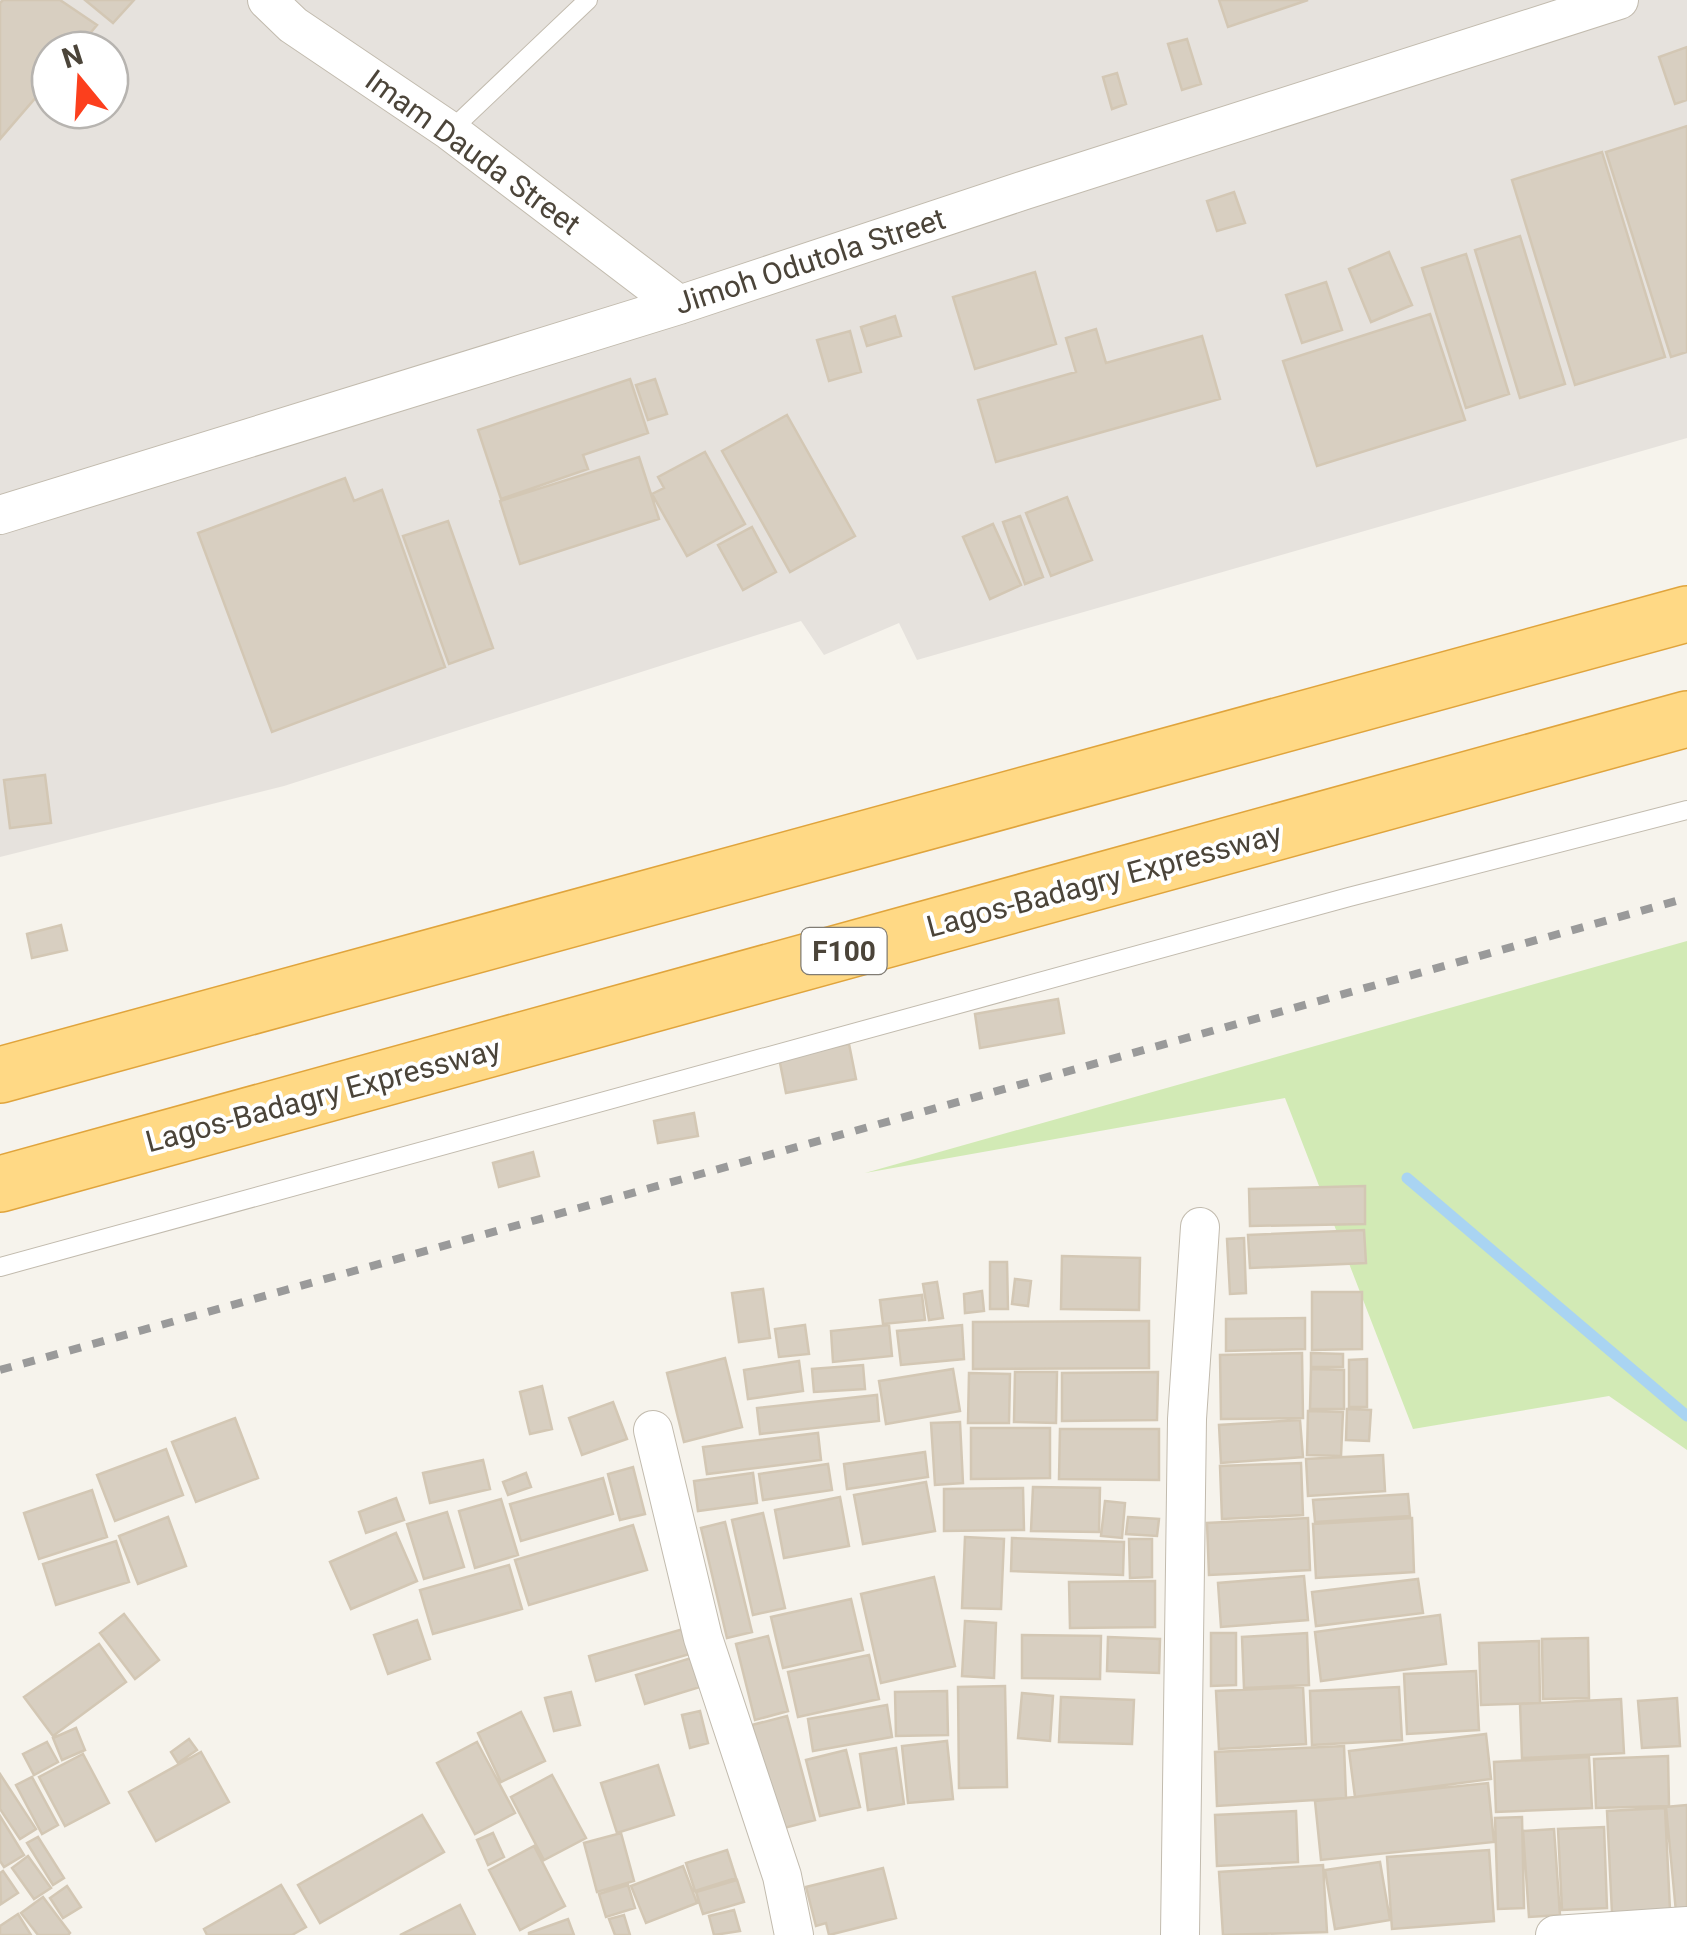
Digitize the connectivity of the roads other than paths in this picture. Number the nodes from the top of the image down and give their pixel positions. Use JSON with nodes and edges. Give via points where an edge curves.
{"nodes":[{"id":1,"x":266,"y":0,"type":"edge"},
{"id":2,"x":588,"y":0,"type":"edge"},
{"id":3,"x":1619,"y":0,"type":"edge"},
{"id":4,"x":450,"y":130,"type":"junction"},
{"id":5,"x":679,"y":305,"type":"junction"},
{"id":6,"x":0,"y":516,"type":"edge"},
{"id":7,"x":1687,"y":614,"type":"edge"},
{"id":8,"x":1687,"y":719,"type":"edge"},
{"id":9,"x":1687,"y":810,"type":"edge"},
{"id":10,"x":0,"y":1074,"type":"edge"},
{"id":11,"x":0,"y":1184,"type":"edge"},
{"id":12,"x":1200,"y":1227,"type":"dead end"},
{"id":13,"x":0,"y":1267,"type":"edge"},
{"id":14,"x":653,"y":1430,"type":"dead end"},
{"id":15,"x":1687,"y":1926,"type":"edge"},
{"id":16,"x":794,"y":1935,"type":"edge"},
{"id":17,"x":1180,"y":1935,"type":"edge"},
{"id":18,"x":1555,"y":1935,"type":"edge"}],
"edges":[{"from":1,"to":4,"type":"street","name":"Imam Dauda Street"},
{"from":2,"to":4,"type":"lane"},
{"from":3,"to":5,"type":"street","name":"Jimoh Odutola Street"},
{"from":4,"to":5,"type":"street","name":"Imam Dauda Street"},
{"from":5,"to":6,"type":"street","name":"Jimoh Odutola Street"},
{"from":7,"to":10,"type":"highway"},
{"from":8,"to":11,"type":"highway","name":"Lagos-Badagry Expressway","number":"F100"},
{"from":9,"to":13,"type":"lane","via":[[1349,896]]},
{"from":12,"to":17,"type":"street","via":[[1187,1418]]},
{"from":14,"to":16,"type":"street","via":[[704,1638],[782,1876]]},
{"from":15,"to":18,"type":"street"}]}
